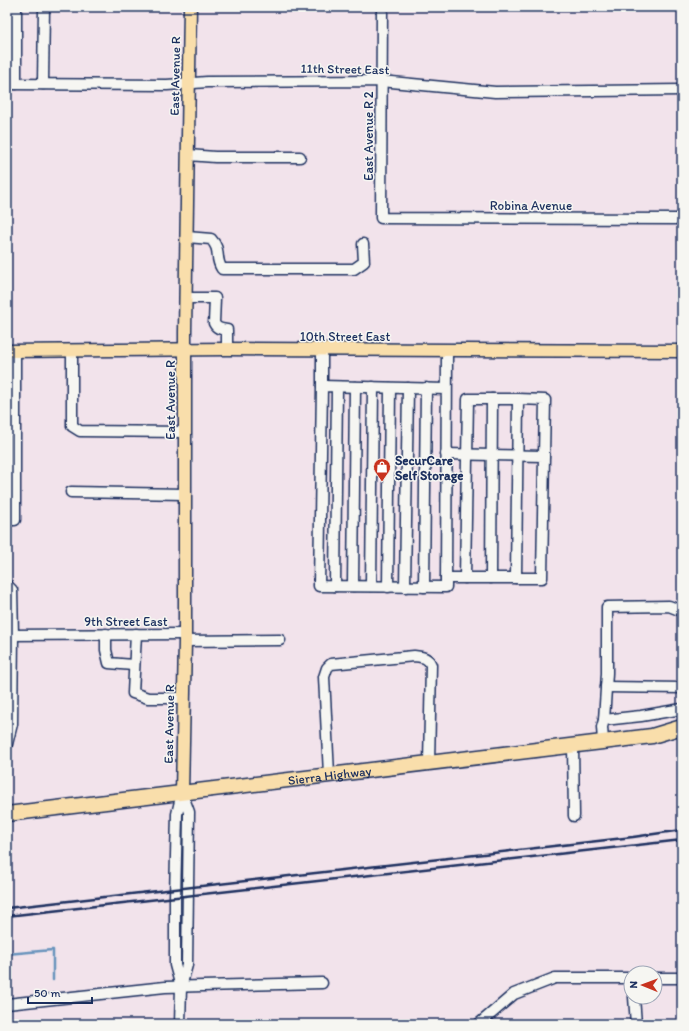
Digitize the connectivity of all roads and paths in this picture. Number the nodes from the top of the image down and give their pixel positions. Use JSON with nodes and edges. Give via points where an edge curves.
{"nodes":[{"id":1,"x":16,"y":7,"type":"edge"},
{"id":2,"x":44,"y":7,"type":"edge"},
{"id":3,"x":190,"y":7,"type":"edge"},
{"id":4,"x":382,"y":7,"type":"edge"},
{"id":5,"x":381,"y":81,"type":"junction"},
{"id":6,"x":189,"y":83,"type":"junction"},
{"id":7,"x":11,"y":84,"type":"edge"},
{"id":8,"x":43,"y":84,"type":"junction"},
{"id":9,"x":682,"y":90,"type":"edge"},
{"id":10,"x":188,"y":156,"type":"junction"},
{"id":11,"x":300,"y":157,"type":"dead end"},
{"id":12,"x":381,"y":218,"type":"joint"},
{"id":13,"x":682,"y":219,"type":"edge"},
{"id":14,"x":186,"y":237,"type":"junction"},
{"id":15,"x":363,"y":244,"type":"dead end"},
{"id":16,"x":185,"y":298,"type":"junction"},
{"id":17,"x":227,"y":349,"type":"junction"},
{"id":18,"x":185,"y":350,"type":"junction"},
{"id":19,"x":322,"y":350,"type":"junction"},
{"id":20,"x":447,"y":350,"type":"junction"},
{"id":21,"x":11,"y":351,"type":"edge"},
{"id":22,"x":72,"y":351,"type":"junction"},
{"id":23,"x":682,"y":351,"type":"edge"},
{"id":24,"x":322,"y":386,"type":"junction"},
{"id":25,"x":337,"y":387,"type":"junction"},
{"id":26,"x":355,"y":387,"type":"junction"},
{"id":27,"x":373,"y":387,"type":"junction"},
{"id":28,"x":390,"y":388,"type":"junction"},
{"id":29,"x":408,"y":388,"type":"junction"},
{"id":30,"x":426,"y":388,"type":"junction"},
{"id":31,"x":446,"y":389,"type":"junction"},
{"id":32,"x":492,"y":399,"type":"junction"},
{"id":33,"x":518,"y":399,"type":"junction"},
{"id":34,"x":184,"y":432,"type":"junction"},
{"id":35,"x":446,"y":454,"type":"junction"},
{"id":36,"x":466,"y":454,"type":"junction"},
{"id":37,"x":491,"y":455,"type":"junction"},
{"id":38,"x":517,"y":456,"type":"junction"},
{"id":39,"x":544,"y":456,"type":"junction"},
{"id":40,"x":71,"y":492,"type":"dead end"},
{"id":41,"x":184,"y":494,"type":"junction"},
{"id":42,"x":11,"y":520,"type":"edge"},
{"id":43,"x":446,"y":578,"type":"junction"},
{"id":44,"x":465,"y":578,"type":"junction"},
{"id":45,"x":491,"y":578,"type":"junction"},
{"id":46,"x":516,"y":578,"type":"junction"},
{"id":47,"x":7,"y":584,"type":"edge"},
{"id":48,"x":335,"y":586,"type":"junction"},
{"id":49,"x":353,"y":586,"type":"junction"},
{"id":50,"x":371,"y":586,"type":"junction"},
{"id":51,"x":388,"y":587,"type":"junction"},
{"id":52,"x":405,"y":587,"type":"junction"},
{"id":53,"x":424,"y":587,"type":"junction"},
{"id":54,"x":682,"y":612,"type":"edge"},
{"id":55,"x":106,"y":634,"type":"junction"},
{"id":56,"x":136,"y":634,"type":"junction"},
{"id":57,"x":10,"y":635,"type":"edge"},
{"id":58,"x":185,"y":637,"type":"junction"},
{"id":59,"x":280,"y":640,"type":"dead end"},
{"id":60,"x":133,"y":665,"type":"junction"},
{"id":61,"x":606,"y":687,"type":"junction"},
{"id":62,"x":682,"y":688,"type":"edge"},
{"id":63,"x":184,"y":698,"type":"junction"},
{"id":64,"x":682,"y":709,"type":"edge"},
{"id":65,"x":604,"y":720,"type":"junction"},
{"id":66,"x":682,"y":727,"type":"edge"},
{"id":67,"x":652,"y":736,"type":"junction"},
{"id":68,"x":682,"y":737,"type":"edge"},
{"id":69,"x":604,"y":741,"type":"junction"},
{"id":70,"x":7,"y":744,"type":"edge"},
{"id":71,"x":573,"y":745,"type":"junction"},
{"id":72,"x":429,"y":762,"type":"junction"},
{"id":73,"x":329,"y":774,"type":"junction"},
{"id":74,"x":182,"y":793,"type":"junction"},
{"id":75,"x":7,"y":814,"type":"edge"},
{"id":76,"x":574,"y":816,"type":"dead end"},
{"id":77,"x":623,"y":978,"type":"edge"},
{"id":78,"x":663,"y":978,"type":"edge"},
{"id":79,"x":682,"y":978,"type":"edge"},
{"id":80,"x":322,"y":983,"type":"dead end"},
{"id":81,"x":181,"y":987,"type":"junction"},
{"id":82,"x":7,"y":1004,"type":"edge"},
{"id":83,"x":635,"y":1005,"type":"edge"},
{"id":84,"x":180,"y":1024,"type":"edge"},
{"id":85,"x":479,"y":1024,"type":"edge"},
{"id":86,"x":636,"y":1024,"type":"edge"}],
"edges":[{"from":1,"to":7,"type":"street"},
{"from":2,"to":8,"type":"street"},
{"from":3,"to":6,"type":"main road","name":"East Avenue R"},
{"from":4,"to":5,"type":"street","name":"East Avenue R 2"},
{"from":5,"to":6,"type":"street","name":"11th Street East"},
{"from":5,"to":9,"type":"street","name":"11th Street East","via":[[495,92]]},
{"from":5,"to":12,"type":"street","name":"East Avenue R 2"},
{"from":6,"to":8,"type":"street","name":"11th Street East"},
{"from":6,"to":10,"type":"main road","name":"East Avenue R"},
{"from":7,"to":8,"type":"street","name":"11th Street East"},
{"from":10,"to":11,"type":"street"},
{"from":10,"to":14,"type":"main road","name":"East Avenue R"},
{"from":12,"to":13,"type":"street","name":"Robina Avenue"},
{"from":14,"to":15,"type":"street","via":[[212,239],[218,246],[222,269],[354,269],[364,262]]},
{"from":14,"to":16,"type":"main road","name":"East Avenue R"},
{"from":16,"to":17,"type":"street","via":[[215,293],[214,323],[219,329],[227,330]]},
{"from":16,"to":18,"type":"main road","name":"East Avenue R"},
{"from":17,"to":18,"type":"main road","name":"10th Street East"},
{"from":17,"to":19,"type":"main road","name":"10th Street East"},
{"from":18,"to":22,"type":"main road","name":"10th Street East"},
{"from":18,"to":34,"type":"main road","name":"East Avenue R"},
{"from":19,"to":20,"type":"main road","name":"10th Street East"},
{"from":19,"to":24,"type":"street"},
{"from":20,"to":23,"type":"main road","name":"10th Street East"},
{"from":20,"to":31,"type":"street"},
{"from":21,"to":22,"type":"main road","name":"10th Street East"},
{"from":21,"to":42,"type":"street"},
{"from":22,"to":34,"type":"street","via":[[72,426],[80,431]]},
{"from":24,"to":25,"type":"street"},
{"from":24,"to":48,"type":"street","via":[[319,586]]},
{"from":25,"to":26,"type":"street"},
{"from":25,"to":48,"type":"street"},
{"from":26,"to":27,"type":"street"},
{"from":26,"to":49,"type":"street"},
{"from":27,"to":28,"type":"street"},
{"from":27,"to":50,"type":"street"},
{"from":28,"to":29,"type":"street"},
{"from":28,"to":51,"type":"street"},
{"from":29,"to":30,"type":"street"},
{"from":29,"to":52,"type":"street"},
{"from":30,"to":31,"type":"street"},
{"from":30,"to":53,"type":"street"},
{"from":31,"to":35,"type":"street"},
{"from":32,"to":33,"type":"street"},
{"from":32,"to":36,"type":"street","via":[[468,399]]},
{"from":32,"to":37,"type":"street"},
{"from":33,"to":38,"type":"street"},
{"from":33,"to":39,"type":"street","via":[[545,400]]},
{"from":34,"to":41,"type":"main road","name":"East Avenue R"},
{"from":35,"to":36,"type":"street"},
{"from":35,"to":43,"type":"street"},
{"from":36,"to":37,"type":"street"},
{"from":36,"to":44,"type":"street"},
{"from":37,"to":38,"type":"street"},
{"from":37,"to":45,"type":"street"},
{"from":38,"to":39,"type":"street"},
{"from":38,"to":46,"type":"street"},
{"from":39,"to":46,"type":"street","via":[[542,578]]},
{"from":40,"to":41,"type":"street"},
{"from":41,"to":58,"type":"main road","name":"East Avenue R"},
{"from":43,"to":44,"type":"street"},
{"from":43,"to":53,"type":"street","via":[[446,587]]},
{"from":44,"to":45,"type":"street"},
{"from":45,"to":46,"type":"street"},
{"from":47,"to":57,"type":"street","via":[[12,590]]},
{"from":48,"to":49,"type":"street"},
{"from":49,"to":50,"type":"street"},
{"from":50,"to":51,"type":"street"},
{"from":51,"to":52,"type":"street"},
{"from":52,"to":53,"type":"street"},
{"from":54,"to":61,"type":"street","via":[[668,606],[607,608]]},
{"from":55,"to":56,"type":"street","name":"9th Street East"},
{"from":55,"to":57,"type":"street","name":"9th Street East"},
{"from":55,"to":60,"type":"street","via":[[109,663]]},
{"from":56,"to":58,"type":"street","name":"9th Street East"},
{"from":56,"to":60,"type":"street"},
{"from":57,"to":70,"type":"street","via":[[12,724]]},
{"from":58,"to":59,"type":"street","name":"9th Street East"},
{"from":58,"to":63,"type":"main road","name":"East Avenue R"},
{"from":60,"to":63,"type":"street","via":[[133,693],[148,698]]},
{"from":61,"to":62,"type":"street"},
{"from":61,"to":65,"type":"street"},
{"from":63,"to":74,"type":"main road","name":"East Avenue R"},
{"from":64,"to":65,"type":"street"},
{"from":65,"to":69,"type":"street"},
{"from":66,"to":67,"type":"highway","name":"Sierra Highway"},
{"from":67,"to":68,"type":"highway","name":"Sierra Highway"},
{"from":67,"to":69,"type":"highway","name":"Sierra Highway"},
{"from":69,"to":71,"type":"highway","name":"Sierra Highway"},
{"from":71,"to":72,"type":"highway","name":"Sierra Highway"},
{"from":71,"to":76,"type":"street"},
{"from":72,"to":73,"type":"highway","name":"Sierra Highway"},
{"from":72,"to":73,"type":"street","via":[[432,665],[430,662],[414,656],[331,664],[326,668],[324,677]]},
{"from":73,"to":74,"type":"highway","name":"Sierra Highway"},
{"from":74,"to":75,"type":"highway","name":"Sierra Highway"},
{"from":74,"to":81,"type":"street","name":"East Avenue R","via":[[189,812],[187,966]]},
{"from":77,"to":85,"type":"street","via":[[555,978],[514,994]]},
{"from":78,"to":79,"type":"street"},
{"from":80,"to":81,"type":"street"},
{"from":81,"to":82,"type":"street"},
{"from":81,"to":84,"type":"street","name":"East Avenue R"},
{"from":83,"to":86,"type":"street"}]}
